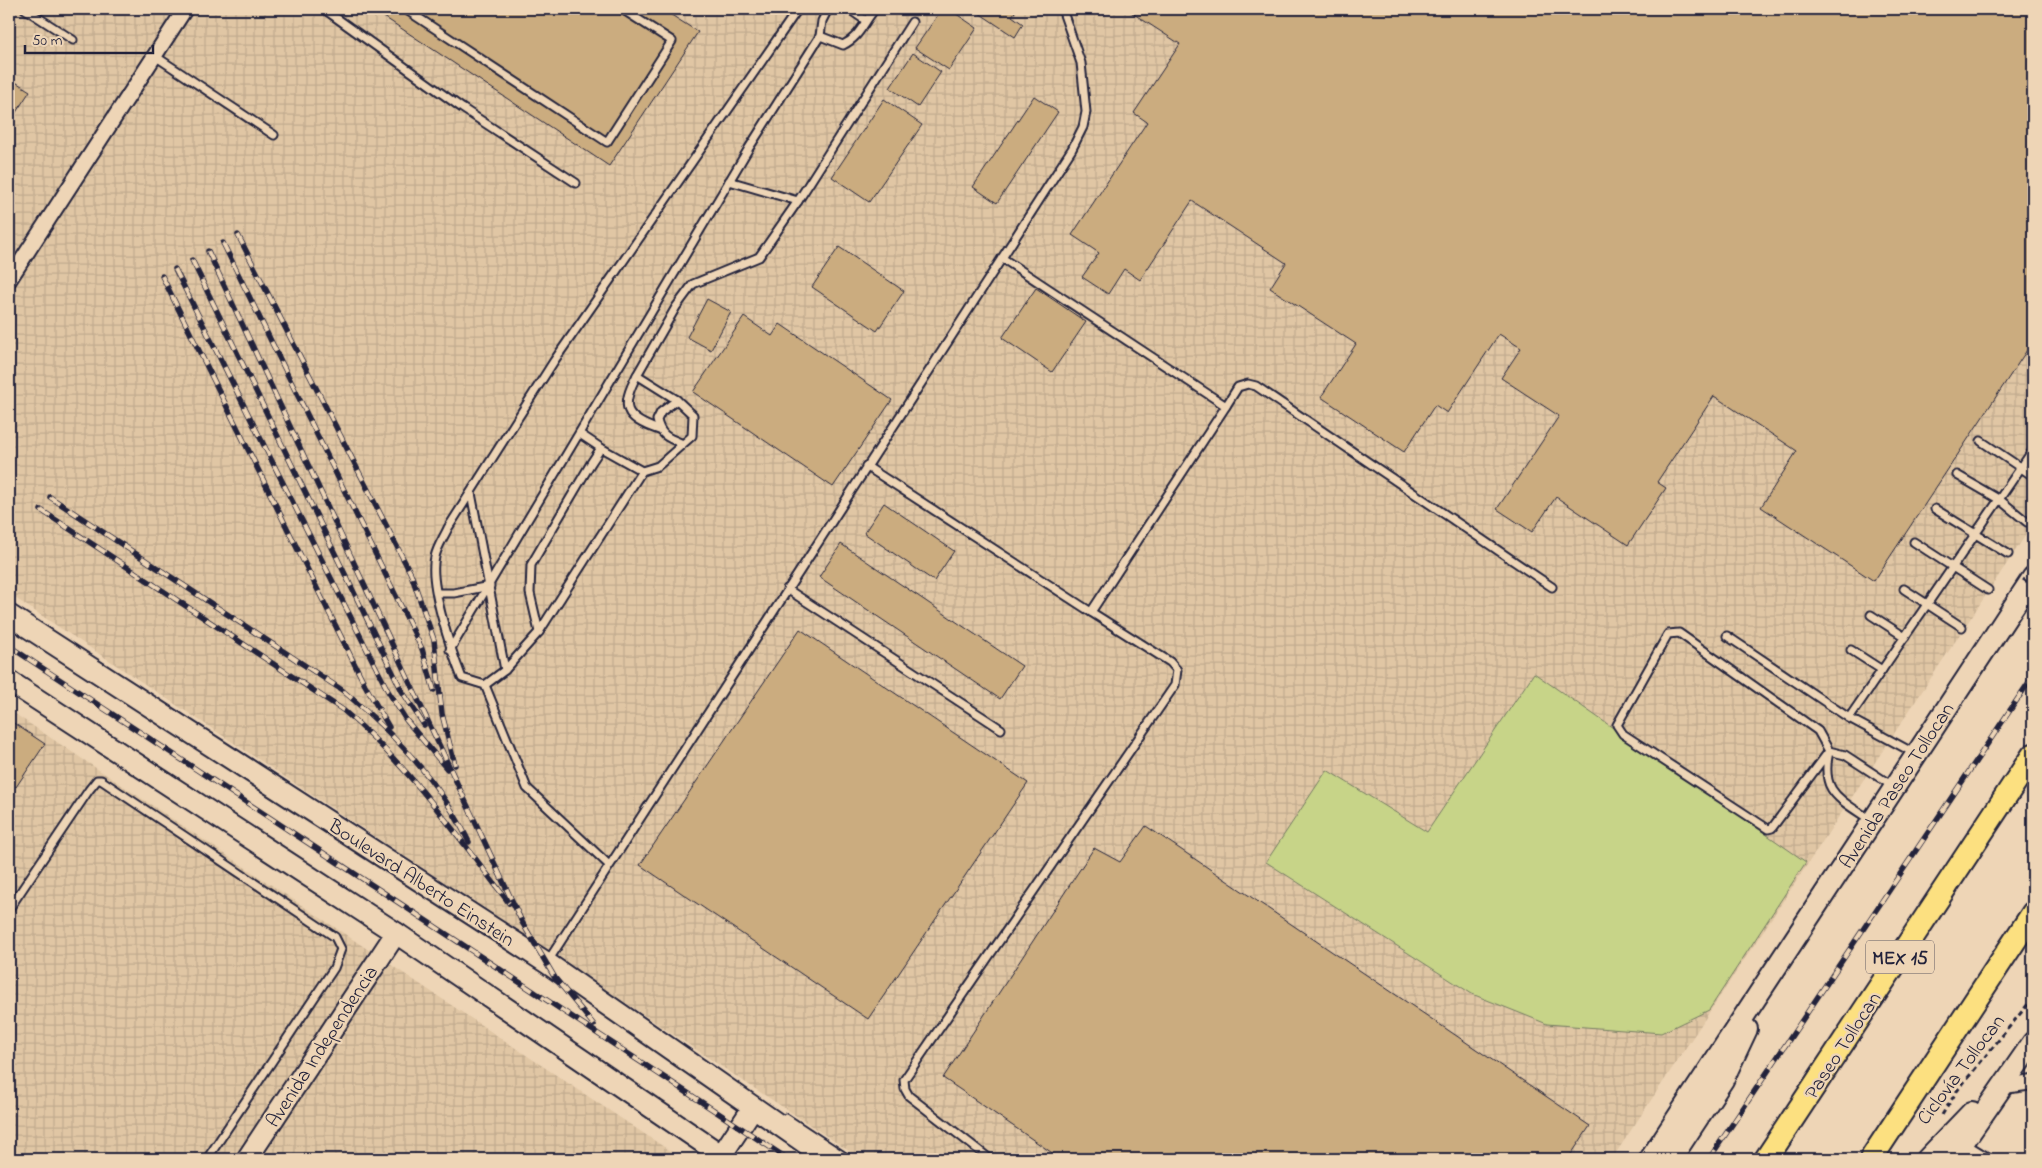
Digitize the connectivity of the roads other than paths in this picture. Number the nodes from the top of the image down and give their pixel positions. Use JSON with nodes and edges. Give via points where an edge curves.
{"nodes":[{"id":1,"x":25,"y":9,"type":"edge"},
{"id":2,"x":186,"y":9,"type":"edge"},
{"id":3,"x":324,"y":9,"type":"edge"},
{"id":4,"x":405,"y":9,"type":"edge"},
{"id":5,"x":622,"y":9,"type":"edge"},
{"id":6,"x":798,"y":9,"type":"edge"},
{"id":7,"x":828,"y":9,"type":"edge"},
{"id":8,"x":849,"y":9,"type":"edge"},
{"id":9,"x":875,"y":9,"type":"edge"},
{"id":10,"x":1062,"y":9,"type":"edge"},
{"id":11,"x":865,"y":20,"type":"junction"},
{"id":12,"x":912,"y":22,"type":"dead end"},
{"id":13,"x":820,"y":36,"type":"junction"},
{"id":14,"x":73,"y":40,"type":"dead end"},
{"id":15,"x":155,"y":56,"type":"junction"},
{"id":16,"x":274,"y":135,"type":"dead end"},
{"id":17,"x":729,"y":181,"type":"junction"},
{"id":18,"x":576,"y":183,"type":"dead end"},
{"id":19,"x":798,"y":201,"type":"junction"},
{"id":20,"x":1002,"y":258,"type":"junction"},
{"id":21,"x":9,"y":280,"type":"edge"},
{"id":22,"x":637,"y":375,"type":"junction"},
{"id":23,"x":678,"y":400,"type":"junction"},
{"id":24,"x":1226,"y":406,"type":"junction"},
{"id":25,"x":659,"y":430,"type":"junction"},
{"id":26,"x":580,"y":434,"type":"junction"},
{"id":27,"x":1982,"y":441,"type":"dead end"},
{"id":28,"x":681,"y":443,"type":"junction"},
{"id":29,"x":601,"y":448,"type":"junction"},
{"id":30,"x":2033,"y":450,"type":"edge"},
{"id":31,"x":866,"y":466,"type":"junction"},
{"id":32,"x":2022,"y":467,"type":"junction"},
{"id":33,"x":642,"y":471,"type":"junction"},
{"id":34,"x":1957,"y":474,"type":"dead end"},
{"id":35,"x":2033,"y":476,"type":"edge"},
{"id":36,"x":471,"y":493,"type":"junction"},
{"id":37,"x":2000,"y":500,"type":"junction"},
{"id":38,"x":1935,"y":509,"type":"dead end"},
{"id":39,"x":2027,"y":522,"type":"dead end"},
{"id":40,"x":1976,"y":535,"type":"junction"},
{"id":41,"x":1914,"y":542,"type":"dead end"},
{"id":42,"x":2008,"y":554,"type":"dead end"},
{"id":43,"x":1954,"y":567,"type":"junction"},
{"id":44,"x":2028,"y":578,"type":"edge"},
{"id":45,"x":490,"y":586,"type":"junction"},
{"id":46,"x":1552,"y":587,"type":"dead end"},
{"id":47,"x":787,"y":589,"type":"junction"},
{"id":48,"x":1904,"y":589,"type":"dead end"},
{"id":49,"x":1988,"y":590,"type":"dead end"},
{"id":50,"x":437,"y":593,"type":"junction"},
{"id":51,"x":1928,"y":604,"type":"junction"},
{"id":52,"x":1091,"y":612,"type":"junction"},
{"id":53,"x":9,"y":615,"type":"edge"},
{"id":54,"x":1871,"y":615,"type":"dead end"},
{"id":55,"x":1962,"y":627,"type":"dead end"},
{"id":56,"x":539,"y":632,"type":"junction"},
{"id":57,"x":1727,"y":636,"type":"dead end"},
{"id":58,"x":1905,"y":637,"type":"junction"},
{"id":59,"x":450,"y":650,"type":"junction"},
{"id":60,"x":1851,"y":650,"type":"dead end"},
{"id":61,"x":505,"y":670,"type":"junction"},
{"id":62,"x":1882,"y":670,"type":"junction"},
{"id":63,"x":9,"y":681,"type":"edge"},
{"id":64,"x":485,"y":685,"type":"junction"},
{"id":65,"x":1849,"y":718,"type":"junction"},
{"id":66,"x":1001,"y":728,"type":"dead end"},
{"id":67,"x":1829,"y":751,"type":"junction"},
{"id":68,"x":1916,"y":755,"type":"junction"},
{"id":69,"x":2033,"y":755,"type":"edge"},
{"id":70,"x":1895,"y":787,"type":"junction"},
{"id":71,"x":1872,"y":822,"type":"junction"},
{"id":72,"x":610,"y":865,"type":"junction"},
{"id":73,"x":9,"y":909,"type":"edge"},
{"id":74,"x":2033,"y":913,"type":"edge"},
{"id":75,"x":396,"y":933,"type":"junction"},
{"id":76,"x":547,"y":963,"type":"junction"},
{"id":77,"x":1758,"y":993,"type":"junction"},
{"id":78,"x":2033,"y":1042,"type":"edge"},
{"id":79,"x":2033,"y":1082,"type":"edge"},
{"id":80,"x":2004,"y":1086,"type":"junction"},
{"id":81,"x":752,"y":1109,"type":"junction"},
{"id":82,"x":1957,"y":1152,"type":"edge"},
{"id":83,"x":723,"y":1158,"type":"edge"},
{"id":84,"x":206,"y":1159,"type":"edge"},
{"id":85,"x":247,"y":1159,"type":"edge"},
{"id":86,"x":828,"y":1159,"type":"edge"},
{"id":87,"x":848,"y":1159,"type":"edge"},
{"id":88,"x":990,"y":1159,"type":"edge"},
{"id":89,"x":1650,"y":1159,"type":"edge"},
{"id":90,"x":1671,"y":1159,"type":"edge"},
{"id":91,"x":1766,"y":1159,"type":"edge"},
{"id":92,"x":1871,"y":1159,"type":"edge"},
{"id":93,"x":1927,"y":1159,"type":"edge"},
{"id":94,"x":1984,"y":1159,"type":"edge"}],
"edges":[{"from":1,"to":14,"type":"lane"},
{"from":2,"to":15,"type":"street"},
{"from":3,"to":18,"type":"lane","via":[[462,108]]},
{"from":4,"to":5,"type":"lane","via":[[607,142],[672,42]]},
{"from":6,"to":36,"type":"lane","via":[[554,361]]},
{"from":7,"to":13,"type":"lane"},
{"from":8,"to":11,"type":"lane"},
{"from":9,"to":11,"type":"lane"},
{"from":10,"to":20,"type":"lane","via":[[1081,63],[1086,103],[1083,126],[1072,149]]},
{"from":11,"to":13,"type":"lane","via":[[855,39],[843,45]]},
{"from":12,"to":19,"type":"lane"},
{"from":13,"to":17,"type":"lane"},
{"from":15,"to":16,"type":"lane"},
{"from":15,"to":21,"type":"street"},
{"from":17,"to":19,"type":"lane"},
{"from":17,"to":26,"type":"lane"},
{"from":19,"to":22,"type":"lane","via":[[759,257],[693,284]]},
{"from":20,"to":24,"type":"lane"},
{"from":20,"to":31,"type":"lane"},
{"from":22,"to":23,"type":"lane"},
{"from":22,"to":25,"type":"lane","via":[[629,390],[627,409],[633,418]]},
{"from":23,"to":25,"type":"lane","via":[[661,412],[657,420]]},
{"from":23,"to":28,"type":"lane","via":[[693,415],[692,436]]},
{"from":24,"to":46,"type":"lane","via":[[1238,387],[1256,386]]},
{"from":24,"to":52,"type":"lane"},
{"from":25,"to":28,"type":"lane"},
{"from":26,"to":29,"type":"lane"},
{"from":26,"to":45,"type":"lane"},
{"from":27,"to":32,"type":"lane"},
{"from":28,"to":33,"type":"lane","via":[[658,466]]},
{"from":29,"to":33,"type":"lane"},
{"from":29,"to":56,"type":"lane","via":[[531,565],[530,593]]},
{"from":30,"to":32,"type":"lane"},
{"from":31,"to":47,"type":"lane"},
{"from":31,"to":52,"type":"lane"},
{"from":32,"to":35,"type":"lane"},
{"from":32,"to":37,"type":"lane"},
{"from":33,"to":56,"type":"lane"},
{"from":34,"to":37,"type":"lane"},
{"from":36,"to":45,"type":"lane"},
{"from":36,"to":50,"type":"lane","via":[[448,528],[434,558]]},
{"from":37,"to":39,"type":"lane"},
{"from":37,"to":40,"type":"lane"},
{"from":38,"to":40,"type":"lane"},
{"from":40,"to":42,"type":"lane"},
{"from":40,"to":43,"type":"lane"},
{"from":41,"to":43,"type":"lane"},
{"from":43,"to":49,"type":"lane"},
{"from":43,"to":51,"type":"lane"},
{"from":44,"to":68,"type":"main road","name":"Avenida Paseo Tollocan"},
{"from":45,"to":50,"type":"lane"},
{"from":45,"to":59,"type":"lane"},
{"from":45,"to":61,"type":"lane"},
{"from":47,"to":66,"type":"lane"},
{"from":47,"to":72,"type":"lane"},
{"from":48,"to":51,"type":"lane"},
{"from":50,"to":59,"type":"lane"},
{"from":51,"to":55,"type":"lane"},
{"from":51,"to":58,"type":"lane"},
{"from":52,"to":88,"type":"lane","via":[[1170,662],[1177,670],[1175,685],[904,1080],[910,1096]]},
{"from":53,"to":76,"type":"main road","name":"Boulevard Alberto Einstein"},
{"from":54,"to":58,"type":"lane"},
{"from":56,"to":61,"type":"lane"},
{"from":57,"to":65,"type":"lane"},
{"from":58,"to":62,"type":"lane"},
{"from":59,"to":64,"type":"lane","via":[[462,678]]},
{"from":60,"to":62,"type":"lane"},
{"from":61,"to":64,"type":"lane"},
{"from":62,"to":65,"type":"lane"},
{"from":63,"to":75,"type":"main road"},
{"from":64,"to":72,"type":"lane","via":[[527,788]]},
{"from":65,"to":68,"type":"lane"},
{"from":67,"to":67,"type":"lane","via":[[1772,828],[1768,828],[1623,734],[1617,725],[1668,634],[1675,632],[1812,726],[1825,740]]},
{"from":67,"to":70,"type":"lane","via":[[1845,755]]},
{"from":67,"to":71,"type":"lane","via":[[1825,770],[1832,790]]},
{"from":68,"to":70,"type":"main road","name":"Avenida Paseo Tollocan"},
{"from":69,"to":91,"type":"highway","name":"Paseo Tollocan","number":"MEX 15"},
{"from":70,"to":71,"type":"main road","name":"Avenida Paseo Tollocan"},
{"from":71,"to":77,"type":"main road","name":"Avenida Paseo Tollocan"},
{"from":72,"to":76,"type":"lane"},
{"from":73,"to":84,"type":"lane","via":[[89,790],[97,780],[101,780],[335,937],[342,949],[334,968]]},
{"from":74,"to":92,"type":"highway"},
{"from":75,"to":83,"type":"main road"},
{"from":75,"to":85,"type":"main road","name":"Avenida Independencia"},
{"from":76,"to":81,"type":"main road","name":"Boulevard Alberto Einstein"},
{"from":77,"to":89,"type":"main road","name":"Avenida Paseo Tollocan"},
{"from":77,"to":90,"type":"main road","name":"Avenida Paseo Tollocan","via":[[1747,1029],[1723,1080]]},
{"from":78,"to":80,"type":"main road"},
{"from":79,"to":80,"type":"street"},
{"from":80,"to":82,"type":"main road"},
{"from":80,"to":93,"type":"main road","via":[[1984,1099]]},
{"from":81,"to":83,"type":"main road"},
{"from":81,"to":86,"type":"main road","name":"Boulevard Alberto Einstein"},
{"from":81,"to":87,"type":"lane","via":[[777,1113]]},
{"from":82,"to":94,"type":"street"}]}
